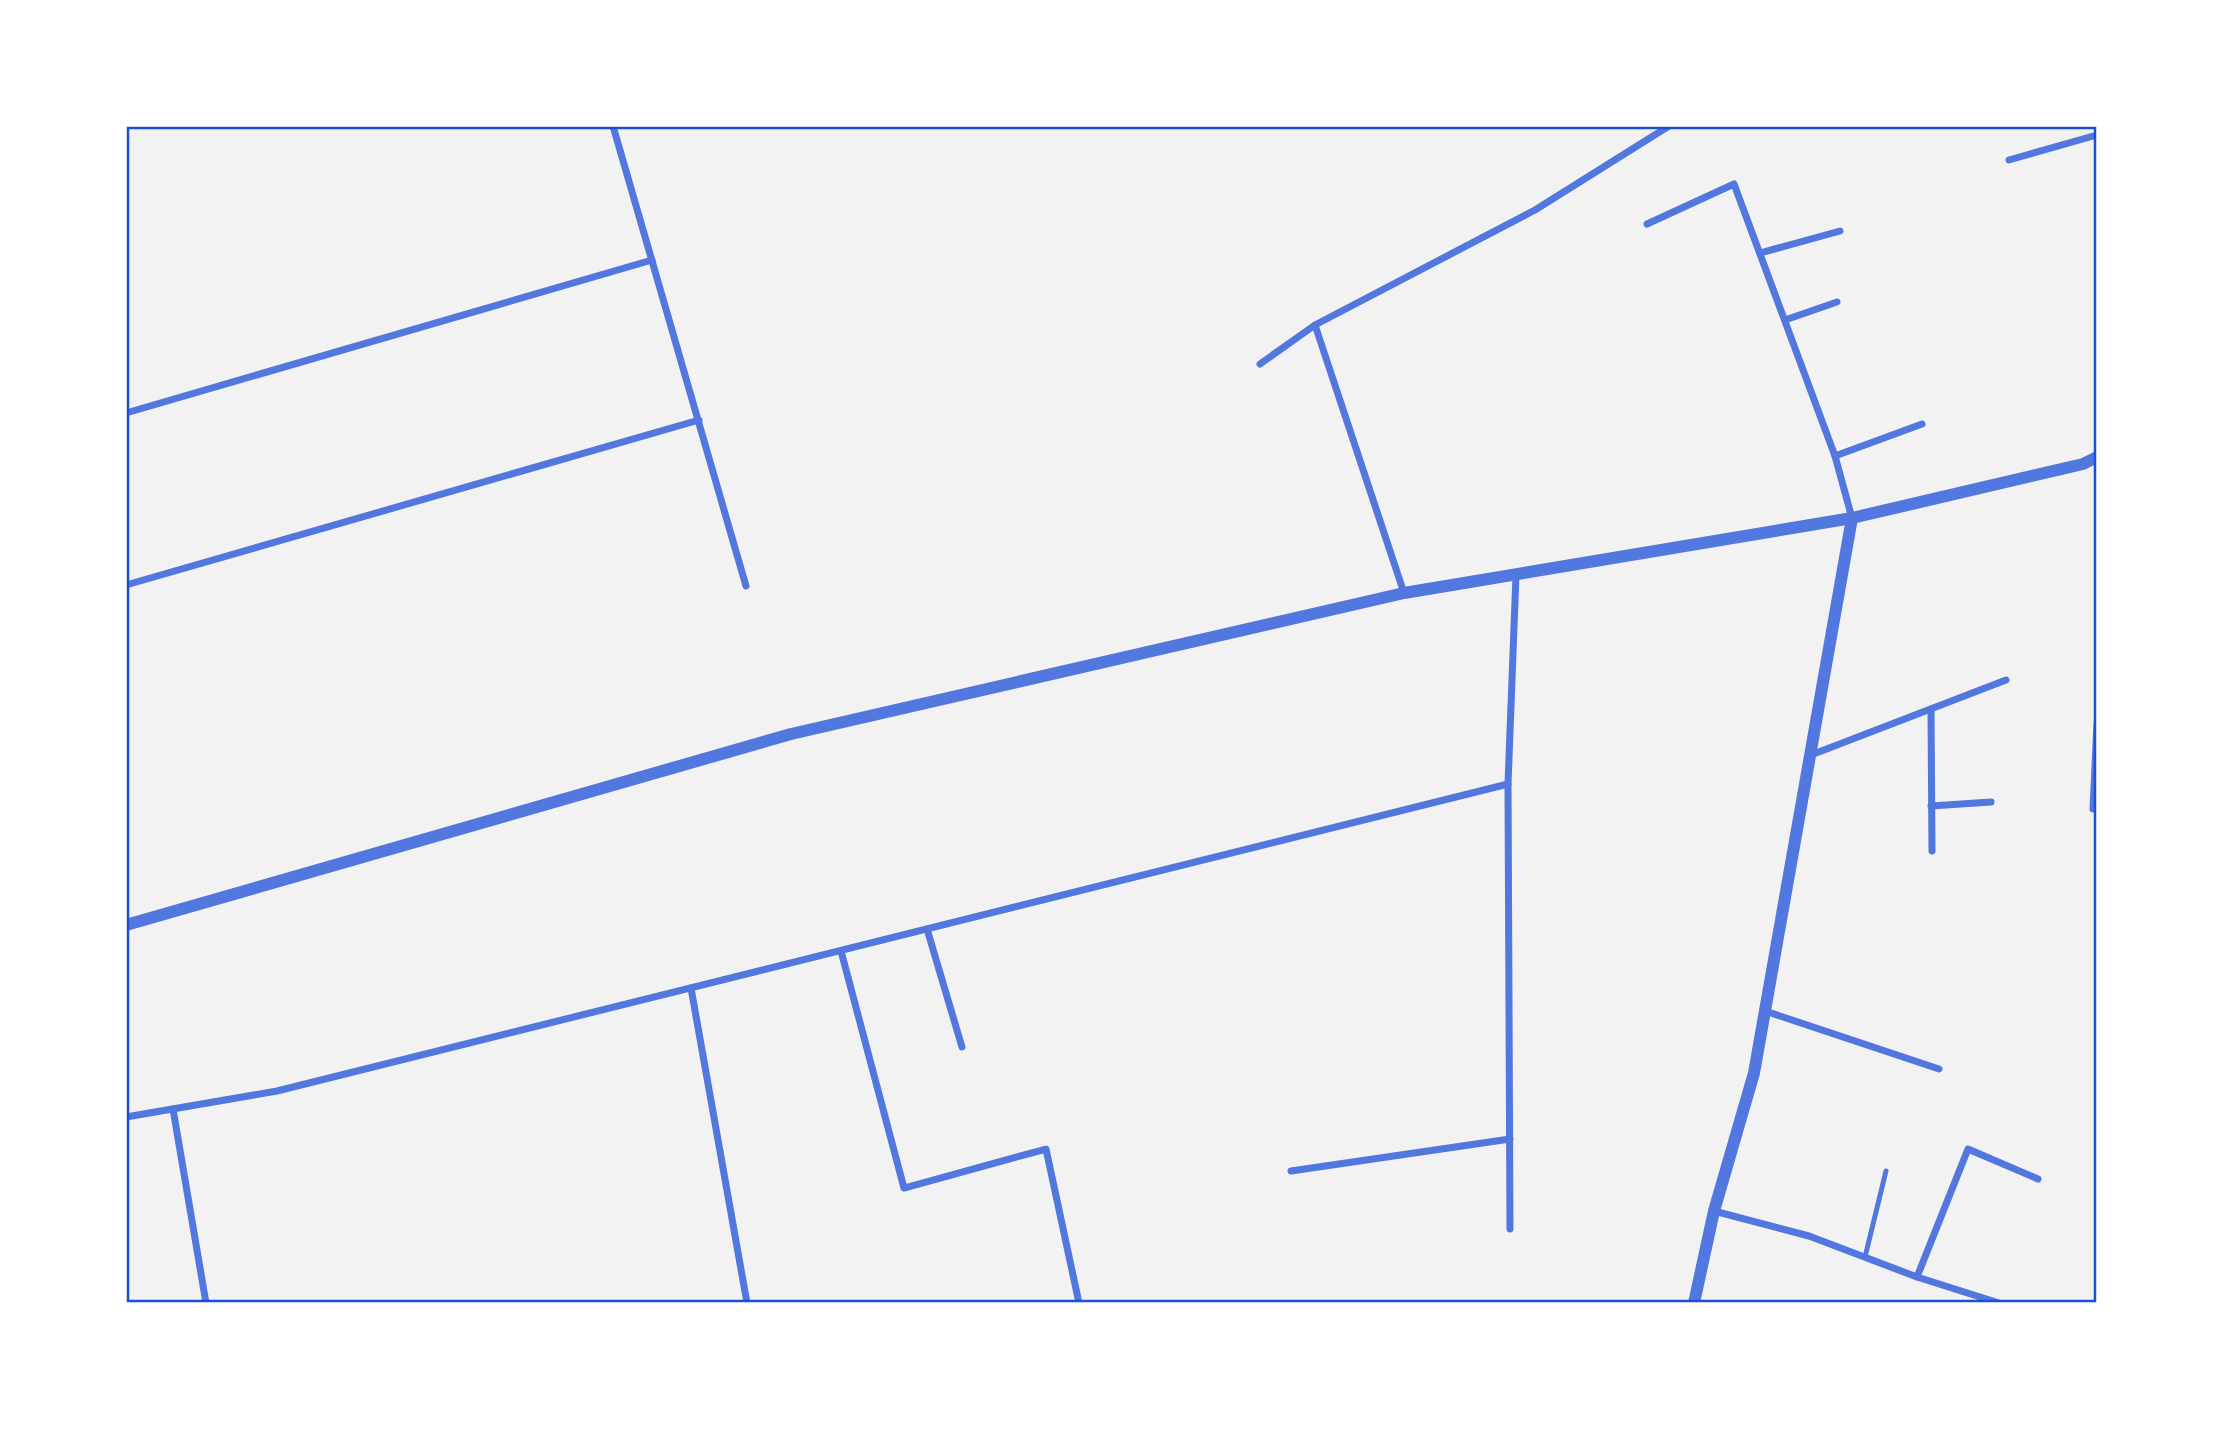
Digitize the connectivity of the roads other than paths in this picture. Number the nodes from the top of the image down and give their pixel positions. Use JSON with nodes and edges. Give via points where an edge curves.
{"nodes":[{"id":1,"x":613,"y":126,"type":"edge"},
{"id":2,"x":1670,"y":126,"type":"edge"},
{"id":3,"x":2097,"y":135,"type":"edge"},
{"id":4,"x":2009,"y":160,"type":"dead end"},
{"id":5,"x":1647,"y":225,"type":"dead end"},
{"id":6,"x":1840,"y":231,"type":"dead end"},
{"id":7,"x":1760,"y":253,"type":"junction"},
{"id":8,"x":652,"y":260,"type":"junction"},
{"id":9,"x":1837,"y":302,"type":"dead end"},
{"id":10,"x":1785,"y":320,"type":"junction"},
{"id":11,"x":1315,"y":325,"type":"junction"},
{"id":12,"x":1259,"y":364,"type":"dead end"},
{"id":13,"x":126,"y":413,"type":"edge"},
{"id":14,"x":699,"y":420,"type":"junction"},
{"id":15,"x":1922,"y":424,"type":"dead end"},
{"id":16,"x":1835,"y":456,"type":"junction"},
{"id":17,"x":2097,"y":457,"type":"edge"},
{"id":18,"x":1852,"y":518,"type":"junction"},
{"id":19,"x":1516,"y":575,"type":"junction"},
{"id":20,"x":126,"y":585,"type":"edge"},
{"id":21,"x":746,"y":586,"type":"dead end"},
{"id":22,"x":1404,"y":593,"type":"junction"},
{"id":23,"x":2006,"y":680,"type":"dead end"},
{"id":24,"x":1931,"y":709,"type":"junction"},
{"id":25,"x":2097,"y":723,"type":"edge"},
{"id":26,"x":1811,"y":755,"type":"junction"},
{"id":27,"x":1508,"y":784,"type":"junction"},
{"id":28,"x":1991,"y":802,"type":"dead end"},
{"id":29,"x":1931,"y":807,"type":"junction"},
{"id":30,"x":2093,"y":808,"type":"dead end"},
{"id":31,"x":1932,"y":851,"type":"dead end"},
{"id":32,"x":126,"y":925,"type":"edge"},
{"id":33,"x":927,"y":929,"type":"junction"},
{"id":34,"x":841,"y":951,"type":"junction"},
{"id":35,"x":691,"y":988,"type":"junction"},
{"id":36,"x":1765,"y":1011,"type":"junction"},
{"id":37,"x":962,"y":1047,"type":"dead end"},
{"id":38,"x":1939,"y":1069,"type":"dead end"},
{"id":39,"x":173,"y":1109,"type":"junction"},
{"id":40,"x":126,"y":1117,"type":"edge"},
{"id":41,"x":1510,"y":1139,"type":"junction"},
{"id":42,"x":1291,"y":1171,"type":"dead end"},
{"id":43,"x":1886,"y":1171,"type":"dead end"},
{"id":44,"x":2038,"y":1179,"type":"dead end"},
{"id":45,"x":1714,"y":1211,"type":"junction"},
{"id":46,"x":1510,"y":1228,"type":"dead end"},
{"id":47,"x":1865,"y":1258,"type":"junction"},
{"id":48,"x":1917,"y":1277,"type":"junction"},
{"id":49,"x":206,"y":1303,"type":"edge"},
{"id":50,"x":747,"y":1303,"type":"edge"},
{"id":51,"x":1079,"y":1303,"type":"edge"},
{"id":52,"x":1694,"y":1303,"type":"edge"},
{"id":53,"x":1999,"y":1303,"type":"edge"}],
"edges":[{"from":1,"to":8,"type":"street"},
{"from":2,"to":11,"type":"street","via":[[1535,210]]},
{"from":3,"to":4,"type":"street"},
{"from":5,"to":7,"type":"street","via":[[1734,184]]},
{"from":6,"to":7,"type":"street"},
{"from":7,"to":10,"type":"street"},
{"from":8,"to":13,"type":"street"},
{"from":8,"to":14,"type":"street"},
{"from":9,"to":10,"type":"street"},
{"from":10,"to":16,"type":"street"},
{"from":11,"to":12,"type":"street"},
{"from":11,"to":22,"type":"street"},
{"from":14,"to":20,"type":"street"},
{"from":14,"to":21,"type":"street"},
{"from":15,"to":16,"type":"street"},
{"from":16,"to":18,"type":"street"},
{"from":17,"to":18,"type":"street"},
{"from":18,"to":19,"type":"street"},
{"from":18,"to":26,"type":"street"},
{"from":19,"to":22,"type":"street"},
{"from":19,"to":27,"type":"street"},
{"from":22,"to":32,"type":"street","via":[[791,734]]},
{"from":23,"to":24,"type":"street"},
{"from":24,"to":26,"type":"street"},
{"from":24,"to":29,"type":"street"},
{"from":25,"to":30,"type":"street"},
{"from":26,"to":36,"type":"street"},
{"from":27,"to":33,"type":"street"},
{"from":27,"to":41,"type":"street"},
{"from":28,"to":29,"type":"street"},
{"from":29,"to":31,"type":"street"},
{"from":33,"to":34,"type":"street"},
{"from":33,"to":37,"type":"street"},
{"from":34,"to":35,"type":"street"},
{"from":34,"to":51,"type":"street","via":[[904,1188],[1046,1149]]},
{"from":35,"to":39,"type":"street","via":[[277,1091]]},
{"from":35,"to":50,"type":"street"},
{"from":36,"to":38,"type":"street"},
{"from":36,"to":45,"type":"street","via":[[1754,1073]]},
{"from":39,"to":40,"type":"street"},
{"from":39,"to":49,"type":"street"},
{"from":41,"to":42,"type":"street"},
{"from":41,"to":46,"type":"street"},
{"from":43,"to":47,"type":"lane"},
{"from":44,"to":48,"type":"street","via":[[1968,1149]]},
{"from":45,"to":47,"type":"street","via":[[1809,1236]]},
{"from":45,"to":52,"type":"street"},
{"from":47,"to":48,"type":"street"},
{"from":48,"to":53,"type":"street"}]}
